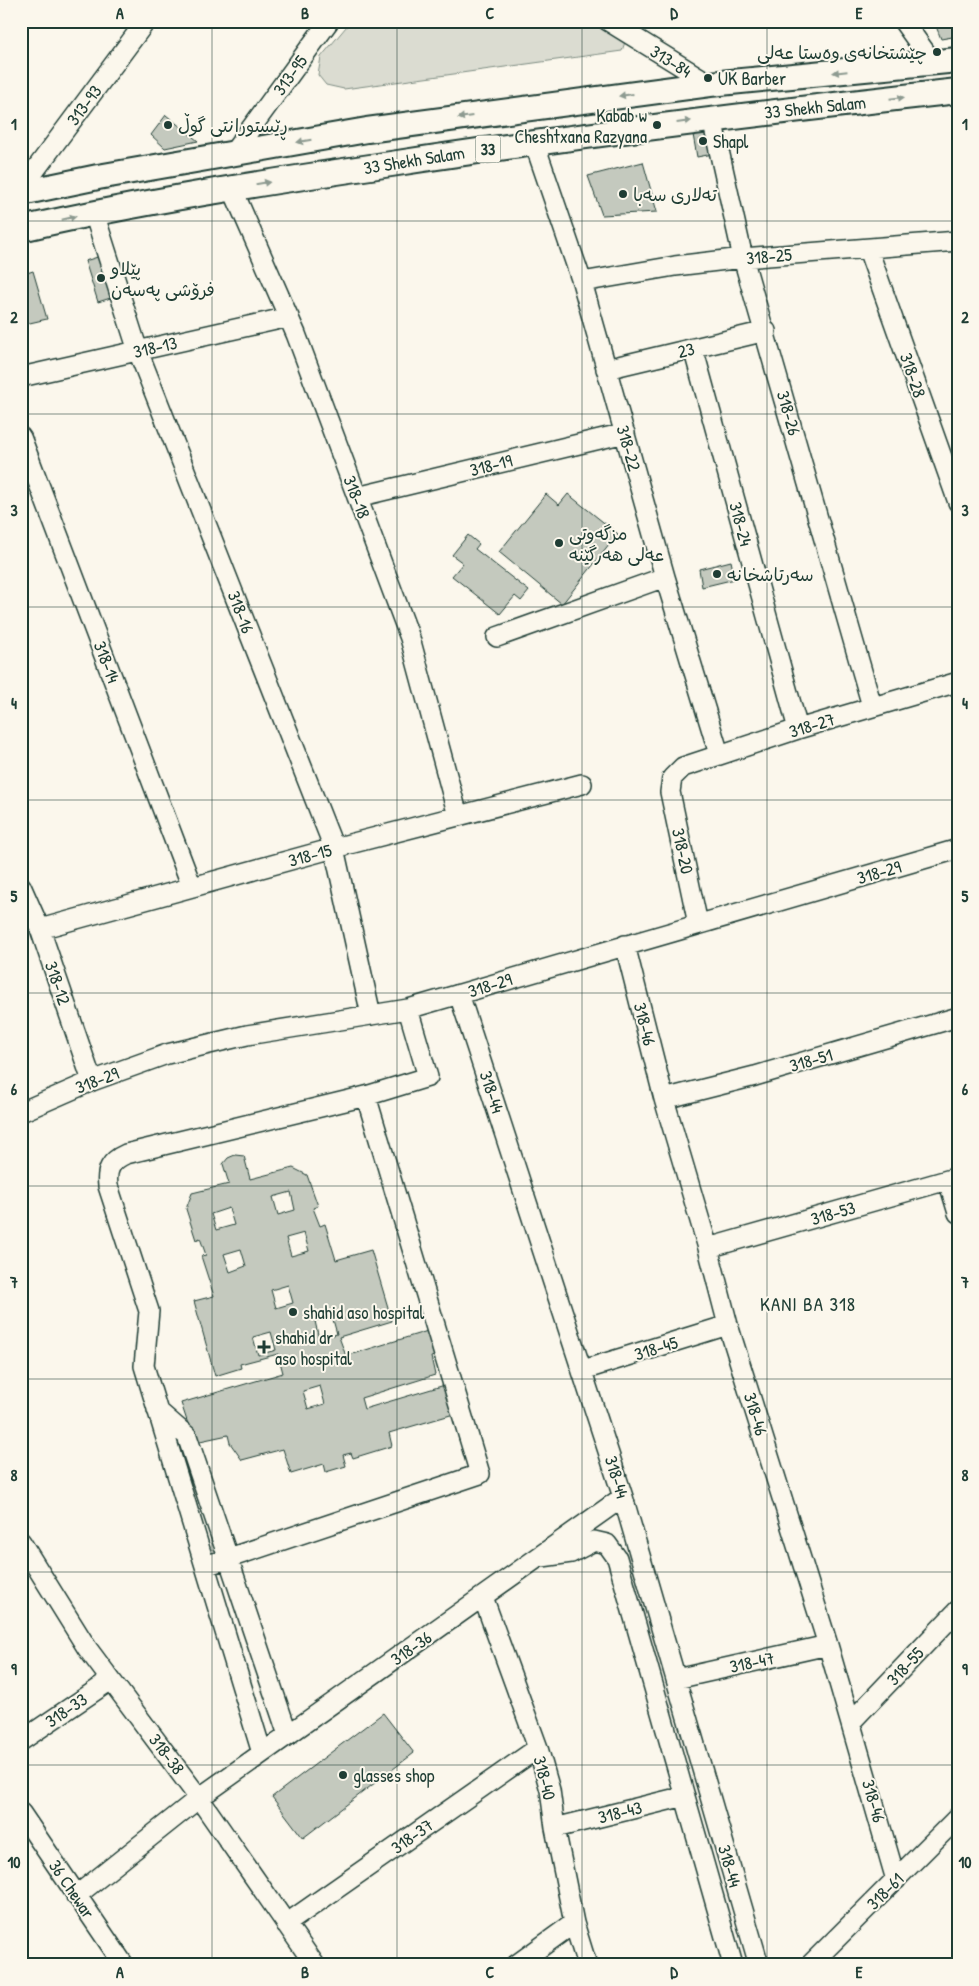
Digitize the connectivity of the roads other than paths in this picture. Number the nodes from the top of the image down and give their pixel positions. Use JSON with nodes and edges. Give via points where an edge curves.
{"nodes":[{"id":1,"x":146,"y":21,"type":"edge"},
{"id":2,"x":329,"y":21,"type":"edge"},
{"id":3,"x":608,"y":21,"type":"edge"},
{"id":4,"x":903,"y":21,"type":"edge"},
{"id":5,"x":958,"y":60,"type":"edge"},
{"id":6,"x":933,"y":63,"type":"junction"},
{"id":7,"x":710,"y":84,"type":"junction"},
{"id":8,"x":958,"y":91,"type":"edge"},
{"id":9,"x":712,"y":119,"type":"junction"},
{"id":10,"x":534,"y":142,"type":"junction"},
{"id":11,"x":233,"y":152,"type":"junction"},
{"id":12,"x":232,"y":188,"type":"junction"},
{"id":13,"x":21,"y":189,"type":"edge"},
{"id":14,"x":21,"y":193,"type":"edge"},
{"id":15,"x":94,"y":213,"type":"junction"},
{"id":16,"x":21,"y":229,"type":"edge"},
{"id":17,"x":958,"y":241,"type":"edge"},
{"id":18,"x":868,"y":248,"type":"junction"},
{"id":19,"x":743,"y":258,"type":"junction"},
{"id":20,"x":582,"y":282,"type":"junction"},
{"id":21,"x":289,"y":317,"type":"junction"},
{"id":22,"x":766,"y":331,"type":"junction"},
{"id":23,"x":693,"y":348,"type":"junction"},
{"id":24,"x":138,"y":351,"type":"junction"},
{"id":25,"x":606,"y":369,"type":"junction"},
{"id":26,"x":21,"y":377,"type":"edge"},
{"id":27,"x":625,"y":433,"type":"junction"},
{"id":28,"x":21,"y":437,"type":"edge"},
{"id":29,"x":357,"y":497,"type":"junction"},
{"id":30,"x":958,"y":502,"type":"edge"},
{"id":31,"x":665,"y":577,"type":"junction"},
{"id":32,"x":496,"y":637,"type":"dead end"},
{"id":33,"x":958,"y":682,"type":"edge"},
{"id":34,"x":872,"y":706,"type":"junction"},
{"id":35,"x":798,"y":729,"type":"junction"},
{"id":36,"x":719,"y":754,"type":"junction"},
{"id":37,"x":672,"y":778,"type":"joint"},
{"id":38,"x":582,"y":784,"type":"dead end"},
{"id":39,"x":458,"y":816,"type":"junction"},
{"id":40,"x":334,"y":848,"type":"junction"},
{"id":41,"x":958,"y":849,"type":"edge"},
{"id":42,"x":21,"y":886,"type":"edge"},
{"id":43,"x":192,"y":887,"type":"junction"},
{"id":44,"x":698,"y":924,"type":"junction"},
{"id":45,"x":40,"y":929,"type":"junction"},
{"id":46,"x":624,"y":945,"type":"junction"},
{"id":47,"x":459,"y":994,"type":"junction"},
{"id":48,"x":408,"y":1009,"type":"junction"},
{"id":49,"x":371,"y":1015,"type":"junction"},
{"id":50,"x":958,"y":1017,"type":"edge"},
{"id":51,"x":92,"y":1081,"type":"junction"},
{"id":52,"x":366,"y":1096,"type":"junction"},
{"id":53,"x":664,"y":1099,"type":"junction"},
{"id":54,"x":21,"y":1112,"type":"edge"},
{"id":55,"x":953,"y":1179,"type":"edge"},
{"id":56,"x":958,"y":1214,"type":"edge"},
{"id":57,"x":708,"y":1248,"type":"junction"},
{"id":58,"x":728,"y":1325,"type":"junction"},
{"id":59,"x":583,"y":1370,"type":"junction"},
{"id":60,"x":157,"y":1410,"type":"junction"},
{"id":61,"x":623,"y":1497,"type":"junction"},
{"id":62,"x":21,"y":1542,"type":"edge"},
{"id":63,"x":228,"y":1557,"type":"junction"},
{"id":64,"x":538,"y":1558,"type":"junction"},
{"id":65,"x":205,"y":1566,"type":"junction"},
{"id":66,"x":482,"y":1597,"type":"junction"},
{"id":67,"x":958,"y":1610,"type":"edge"},
{"id":68,"x":828,"y":1645,"type":"junction"},
{"id":69,"x":676,"y":1678,"type":"junction"},
{"id":70,"x":110,"y":1680,"type":"junction"},
{"id":71,"x":851,"y":1722,"type":"junction"},
{"id":72,"x":288,"y":1735,"type":"junction"},
{"id":73,"x":21,"y":1741,"type":"edge"},
{"id":74,"x":538,"y":1748,"type":"junction"},
{"id":75,"x":262,"y":1753,"type":"junction"},
{"id":76,"x":685,"y":1796,"type":"junction"},
{"id":77,"x":200,"y":1798,"type":"junction"},
{"id":78,"x":21,"y":1813,"type":"edge"},
{"id":79,"x":958,"y":1816,"type":"edge"},
{"id":80,"x":555,"y":1828,"type":"junction"},
{"id":81,"x":896,"y":1880,"type":"junction"},
{"id":82,"x":76,"y":1896,"type":"junction"},
{"id":83,"x":574,"y":1923,"type":"junction"},
{"id":84,"x":286,"y":1924,"type":"junction"},
{"id":85,"x":124,"y":1965,"type":"edge"},
{"id":86,"x":315,"y":1965,"type":"edge"},
{"id":87,"x":516,"y":1965,"type":"edge"},
{"id":88,"x":587,"y":1965,"type":"edge"},
{"id":89,"x":733,"y":1965,"type":"edge"},
{"id":90,"x":759,"y":1965,"type":"edge"},
{"id":91,"x":810,"y":1965,"type":"edge"}],
"edges":[{"from":1,"to":13,"type":"street","name":"313-93"},
{"from":2,"to":11,"type":"street","name":"313-95"},
{"from":3,"to":7,"type":"street","name":"313-84"},
{"from":4,"to":6,"type":"street"},
{"from":5,"to":6,"type":"main road","name":"33 Shekh Salam","number":"33"},
{"from":6,"to":7,"type":"main road","name":"33 Shekh Salam","number":"33","one_way":true},
{"from":7,"to":11,"type":"main road","name":"33 Shekh Salam","number":"33","one_way":true,"via":[[367,130]]},
{"from":9,"to":8,"type":"main road","name":"33 Shekh Salam","number":"33","one_way":true},
{"from":10,"to":9,"type":"main road","name":"33 Shekh Salam","number":"33","one_way":true},
{"from":9,"to":19,"type":"street","name":"318-26"},
{"from":12,"to":10,"type":"main road","name":"33 Shekh Salam","number":"33","one_way":true},
{"from":10,"to":20,"type":"street","name":"318-22"},
{"from":11,"to":14,"type":"main road","name":"33 Shekh Salam","number":"33"},
{"from":12,"to":15,"type":"main road","name":"33 Shekh Salam","number":"33"},
{"from":12,"to":21,"type":"street","name":"318-18"},
{"from":16,"to":15,"type":"main road","name":"33 Shekh Salam","number":"33","one_way":true},
{"from":15,"to":24,"type":"street","name":"318-16"},
{"from":17,"to":18,"type":"street","name":"318-25"},
{"from":18,"to":19,"type":"street","name":"318-25"},
{"from":18,"to":30,"type":"street","name":"318-28"},
{"from":19,"to":20,"type":"street","name":"318-25"},
{"from":19,"to":22,"type":"street","name":"318-26"},
{"from":20,"to":25,"type":"street","name":"318-22"},
{"from":21,"to":24,"type":"street","name":"318-13"},
{"from":21,"to":29,"type":"street","name":"318-18"},
{"from":22,"to":23,"type":"street","name":"23"},
{"from":22,"to":34,"type":"street","name":"318-26"},
{"from":23,"to":25,"type":"street","name":"23"},
{"from":23,"to":35,"type":"street","name":"318-24"},
{"from":24,"to":26,"type":"street","name":"318-13"},
{"from":24,"to":40,"type":"street","name":"318-16"},
{"from":25,"to":27,"type":"street","name":"318-22"},
{"from":27,"to":29,"type":"street","name":"318-19"},
{"from":27,"to":31,"type":"street","name":"318-22"},
{"from":28,"to":43,"type":"street","name":"318-14"},
{"from":29,"to":39,"type":"street","name":"318-18","via":[[410,638]]},
{"from":31,"to":32,"type":"street"},
{"from":31,"to":36,"type":"street","name":"318-22"},
{"from":33,"to":34,"type":"street","name":"318-27"},
{"from":34,"to":35,"type":"street","name":"318-27"},
{"from":35,"to":36,"type":"street","name":"318-27"},
{"from":36,"to":37,"type":"street","name":"318-27","via":[[682,767]]},
{"from":37,"to":44,"type":"street","name":"318-20","via":[[670,792]]},
{"from":38,"to":39,"type":"street","name":"318-15"},
{"from":39,"to":40,"type":"street","name":"318-15"},
{"from":40,"to":43,"type":"street","name":"318-15"},
{"from":40,"to":49,"type":"street","name":"318-16"},
{"from":41,"to":44,"type":"street","name":"318-29"},
{"from":42,"to":45,"type":"street","name":"318-12"},
{"from":43,"to":45,"type":"street","name":"318-15"},
{"from":44,"to":46,"type":"street","name":"318-29"},
{"from":45,"to":51,"type":"street","name":"318-12"},
{"from":46,"to":47,"type":"street","name":"318-29"},
{"from":46,"to":53,"type":"street","name":"318-46"},
{"from":47,"to":48,"type":"street","name":"318-29"},
{"from":47,"to":59,"type":"street","name":"318-44"},
{"from":48,"to":49,"type":"street","name":"318-29"},
{"from":48,"to":52,"type":"street","via":[[428,1077]]},
{"from":49,"to":51,"type":"street","name":"318-29","via":[[247,1035],[166,1054]]},
{"from":50,"to":53,"type":"street","name":"318-51"},
{"from":51,"to":54,"type":"street","name":"318-29"},
{"from":52,"to":60,"type":"street","via":[[126,1154],[110,1166],[108,1186],[149,1311],[144,1366]]},
{"from":52,"to":63,"type":"street","via":[[480,1474]]},
{"from":53,"to":57,"type":"street","name":"318-46"},
{"from":55,"to":56,"type":"street"},
{"from":55,"to":57,"type":"street","name":"318-53"},
{"from":57,"to":58,"type":"street","name":"318-46"},
{"from":58,"to":59,"type":"street","name":"318-45"},
{"from":58,"to":68,"type":"street","name":"318-46"},
{"from":59,"to":61,"type":"street","name":"318-44"},
{"from":60,"to":63,"type":"street","via":[[187,1436]]},
{"from":60,"to":65,"type":"street"},
{"from":61,"to":64,"type":"street","name":"318-36"},
{"from":61,"to":69,"type":"street","name":"318-44"},
{"from":62,"to":70,"type":"street","name":"318-38"},
{"from":63,"to":65,"type":"street"},
{"from":63,"to":72,"type":"street"},
{"from":64,"to":66,"type":"street","name":"318-36"},
{"from":64,"to":76,"type":"street","via":[[571,1554],[594,1541],[607,1544],[617,1558]]},
{"from":65,"to":75,"type":"street"},
{"from":66,"to":72,"type":"street","name":"318-36"},
{"from":66,"to":74,"type":"street","name":"318-40"},
{"from":67,"to":71,"type":"street","name":"318-55"},
{"from":68,"to":69,"type":"street","name":"318-47"},
{"from":68,"to":71,"type":"street","name":"318-46"},
{"from":69,"to":90,"type":"street","name":"318-44"},
{"from":70,"to":73,"type":"street","name":"318-33"},
{"from":70,"to":77,"type":"street","name":"318-38"},
{"from":71,"to":81,"type":"street","name":"318-46"},
{"from":72,"to":75,"type":"street","name":"318-36"},
{"from":74,"to":80,"type":"street","name":"318-40","via":[[550,1790]]},
{"from":74,"to":84,"type":"street","name":"318-37"},
{"from":75,"to":77,"type":"street","name":"318-36"},
{"from":76,"to":80,"type":"street","name":"318-43"},
{"from":76,"to":89,"type":"street"},
{"from":77,"to":82,"type":"street","name":"318-36"},
{"from":77,"to":84,"type":"street","name":"318-38"},
{"from":78,"to":82,"type":"street","name":"36 Chewar"},
{"from":79,"to":81,"type":"street","name":"318-61"},
{"from":80,"to":83,"type":"street","name":"318-40"},
{"from":81,"to":91,"type":"street","name":"318-61"},
{"from":82,"to":85,"type":"street","name":"36 Chewar"},
{"from":83,"to":87,"type":"street"},
{"from":83,"to":88,"type":"street","name":"318-40"},
{"from":84,"to":86,"type":"street","name":"318-38"}]}
